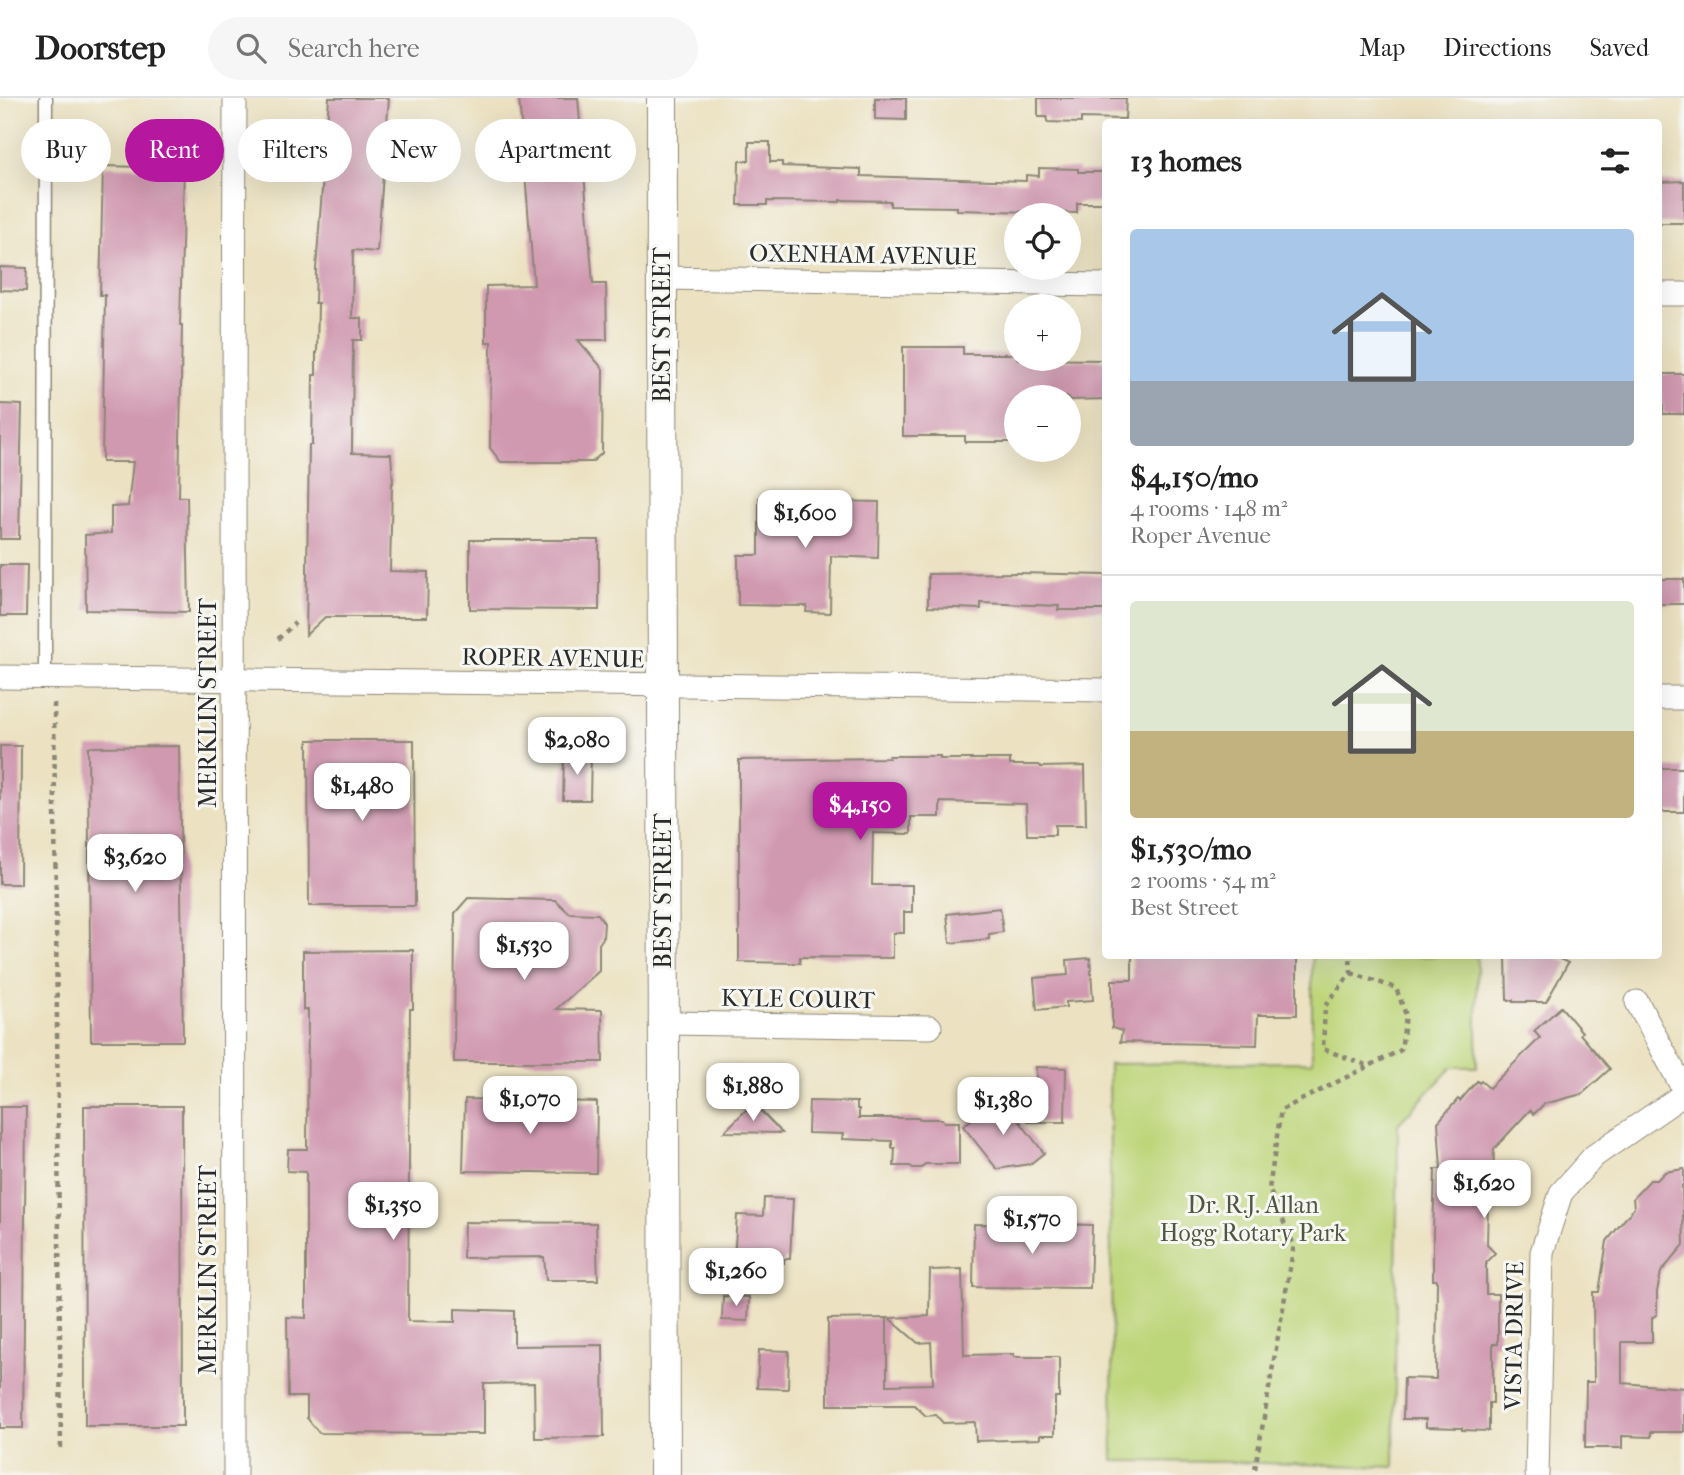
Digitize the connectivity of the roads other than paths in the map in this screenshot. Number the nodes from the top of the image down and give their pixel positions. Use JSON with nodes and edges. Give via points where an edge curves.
{"nodes":[{"id":1,"x":46,"y":98,"type":"edge"},
{"id":2,"x":235,"y":98,"type":"edge"},
{"id":3,"x":662,"y":98,"type":"edge"},
{"id":4,"x":662,"y":278,"type":"junction"},
{"id":5,"x":1102,"y":285,"type":"edge"},
{"id":6,"x":1662,"y":294,"type":"edge"},
{"id":7,"x":1684,"y":294,"type":"edge"},
{"id":8,"x":0,"y":677,"type":"edge"},
{"id":9,"x":46,"y":678,"type":"junction"},
{"id":10,"x":234,"y":680,"type":"junction"},
{"id":11,"x":662,"y":685,"type":"junction"},
{"id":12,"x":1102,"y":690,"type":"edge"},
{"id":13,"x":1662,"y":698,"type":"edge"},
{"id":14,"x":1684,"y":698,"type":"edge"},
{"id":15,"x":1637,"y":1002,"type":"dead end"},
{"id":16,"x":664,"y":1023,"type":"junction"},
{"id":17,"x":930,"y":1027,"type":"dead end"},
{"id":18,"x":1684,"y":1092,"type":"edge"},
{"id":19,"x":235,"y":1475,"type":"edge"},
{"id":20,"x":665,"y":1475,"type":"edge"},
{"id":21,"x":1537,"y":1475,"type":"edge"}],
"edges":[{"from":1,"to":9,"type":"lane"},
{"from":2,"to":10,"type":"street","name":"MERKLIN STREET"},
{"from":3,"to":4,"type":"street","name":"BEST STREET"},
{"from":4,"to":5,"type":"street","name":"OXENHAM AVENUE"},
{"from":4,"to":11,"type":"street","name":"BEST STREET"},
{"from":6,"to":7,"type":"street"},
{"from":8,"to":9,"type":"street","name":"ROPER AVENUE"},
{"from":9,"to":10,"type":"street","name":"ROPER AVENUE"},
{"from":10,"to":11,"type":"street","name":"ROPER AVENUE"},
{"from":10,"to":19,"type":"street","name":"MERKLIN STREET"},
{"from":11,"to":12,"type":"street","name":"ROPER AVENUE"},
{"from":11,"to":16,"type":"street","name":"BEST STREET"},
{"from":13,"to":14,"type":"street"},
{"from":15,"to":18,"type":"street"},
{"from":16,"to":17,"type":"street","name":"KYLE COURT"},
{"from":16,"to":20,"type":"street","name":"BEST STREET"},
{"from":18,"to":21,"type":"street","name":"VISTA DRIVE","via":[[1594,1156],[1561,1193],[1542,1252]]}]}
